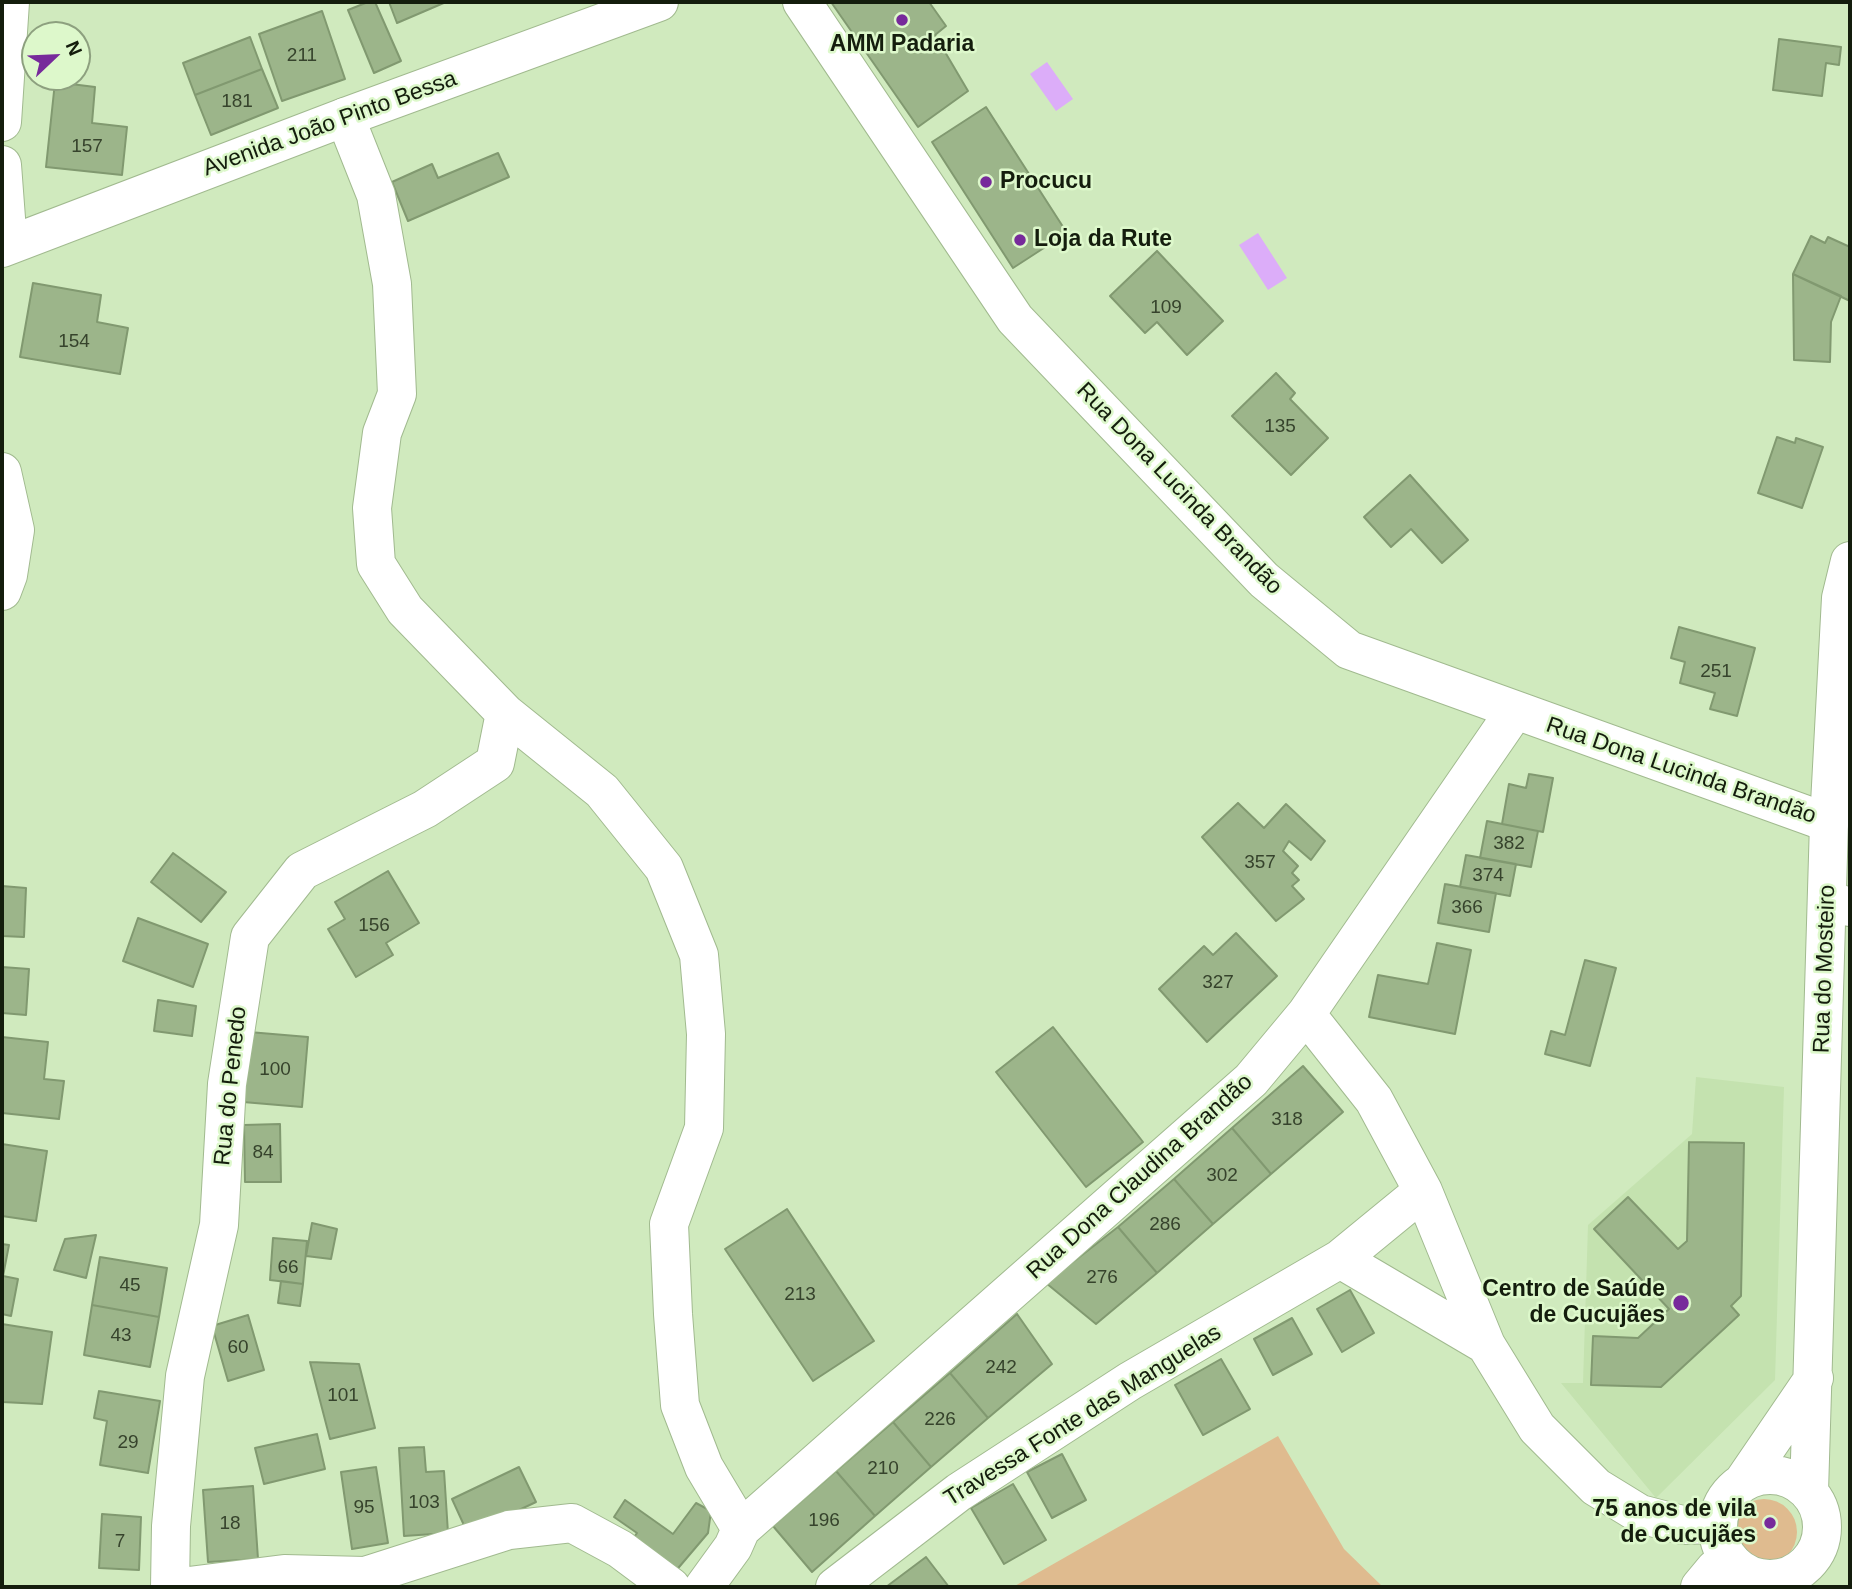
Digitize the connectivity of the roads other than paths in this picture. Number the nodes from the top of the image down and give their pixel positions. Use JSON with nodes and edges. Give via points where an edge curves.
{"nodes":[{"id":1,"x":10,"y":2,"type":"edge"},
{"id":2,"x":659,"y":2,"type":"edge"},
{"id":3,"x":802,"y":2,"type":"edge"},
{"id":4,"x":345,"y":117,"type":"junction"},
{"id":5,"x":2,"y":122,"type":"edge"},
{"id":6,"x":2,"y":165,"type":"edge"},
{"id":7,"x":5,"y":247,"type":"edge"},
{"id":8,"x":2,"y":472,"type":"edge"},
{"id":9,"x":1850,"y":561,"type":"edge"},
{"id":10,"x":2,"y":591,"type":"edge"},
{"id":11,"x":1514,"y":712,"type":"junction"},
{"id":12,"x":505,"y":713,"type":"junction"},
{"id":13,"x":1829,"y":822,"type":"junction"},
{"id":14,"x":1838,"y":903,"type":"edge"},
{"id":15,"x":1306,"y":1014,"type":"junction"},
{"id":16,"x":1423,"y":1191,"type":"junction"},
{"id":17,"x":1340,"y":1259,"type":"junction"},
{"id":18,"x":1486,"y":1345,"type":"junction"},
{"id":19,"x":1814,"y":1378,"type":"junction"},
{"id":20,"x":1743,"y":1482,"type":"junction"},
{"id":21,"x":1809,"y":1492,"type":"junction"},
{"id":22,"x":1718,"y":1524,"type":"junction"},
{"id":23,"x":741,"y":1530,"type":"junction"},
{"id":24,"x":1764,"y":1579,"type":"edge"},
{"id":25,"x":170,"y":1587,"type":"edge"},
{"id":26,"x":181,"y":1587,"type":"edge"},
{"id":27,"x":671,"y":1587,"type":"edge"},
{"id":28,"x":704,"y":1587,"type":"edge"},
{"id":29,"x":835,"y":1587,"type":"edge"},
{"id":30,"x":1700,"y":1587,"type":"edge"}],
"edges":[{"from":1,"to":5,"type":"street"},
{"from":2,"to":4,"type":"street","name":"Avenida João Pinto Bessa"},
{"from":3,"to":11,"type":"street","name":"Rua Dona Lucinda Brandão","via":[[1015,319],[1264,580],[1349,650]]},
{"from":4,"to":7,"type":"street","name":"Avenida João Pinto Bessa"},
{"from":4,"to":12,"type":"street","via":[[376,195],[392,284],[397,394],[382,433],[372,508],[376,564],[405,610]]},
{"from":6,"to":7,"type":"street"},
{"from":8,"to":10,"type":"street","via":[[15,530],[9,575]]},
{"from":9,"to":13,"type":"street","name":"Rua do Mosteiro","via":[[1841,598]]},
{"from":11,"to":13,"type":"street","name":"Rua Dona Lucinda Brandão"},
{"from":11,"to":15,"type":"street","name":"Rua Dona Claudina Brandão"},
{"from":12,"to":23,"type":"street","via":[[602,791],[664,868],[699,956],[706,1034],[704,1128],[669,1223],[673,1314],[680,1405],[704,1467]]},
{"from":12,"to":25,"type":"street","name":"Rua do Penedo","via":[[495,763],[425,809],[302,872],[250,937],[227,1084],[219,1225],[185,1376]]},
{"from":13,"to":14,"type":"street","name":"Rua do Mosteiro"},
{"from":14,"to":19,"type":"street","name":"Rua do Mosteiro"},
{"from":15,"to":16,"type":"street","via":[[1374,1100]]},
{"from":15,"to":23,"type":"street","name":"Rua Dona Claudina Brandão","via":[[1251,1080]]},
{"from":16,"to":17,"type":"street","name":"Travessa Fonte das Manguelas"},
{"from":16,"to":18,"type":"street"},
{"from":17,"to":18,"type":"street"},
{"from":17,"to":29,"type":"street","name":"Travessa Fonte das Manguelas","via":[[1130,1381],[959,1492]]},
{"from":18,"to":22,"type":"street","via":[[1537,1429],[1596,1488],[1640,1514],[1682,1525]]},
{"from":19,"to":20,"type":"street"},
{"from":19,"to":21,"type":"street","name":"Rua do Mosteiro"},
{"from":20,"to":21,"type":"street","via":[[1760,1476],[1785,1477]]},
{"from":20,"to":22,"type":"street","via":[[1722,1506]]},
{"from":21,"to":24,"type":"street","name":"Rua do Mosteiro","via":[[1819,1508],[1819,1547],[1809,1562]]},
{"from":22,"to":24,"type":"street","via":[[1721,1545]]},
{"from":23,"to":28,"type":"street","name":"Rua Dona Claudina Brandão"},
{"from":24,"to":30,"type":"street","name":"Rua do Mosteiro","via":[[1715,1569]]},
{"from":26,"to":27,"type":"street","via":[[284,1574],[365,1576],[509,1530],[572,1523],[620,1549]]}]}
